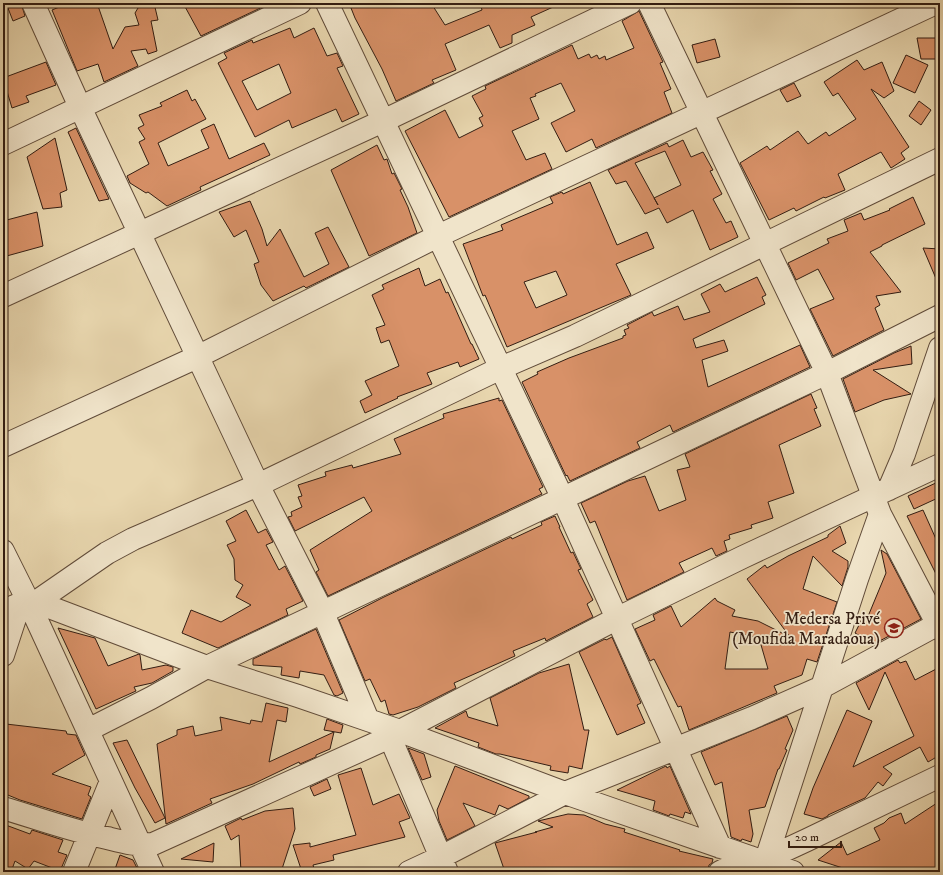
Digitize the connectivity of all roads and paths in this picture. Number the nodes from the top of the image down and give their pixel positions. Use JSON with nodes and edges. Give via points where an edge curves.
{"nodes":[{"id":1,"x":34,"y":3,"type":"edge"},
{"id":2,"x":300,"y":3,"type":"edge"},
{"id":3,"x":327,"y":3,"type":"edge"},
{"id":4,"x":630,"y":3,"type":"edge"},
{"id":5,"x":649,"y":3,"type":"edge"},
{"id":6,"x":936,"y":3,"type":"edge"},
{"id":7,"x":80,"y":107,"type":"junction"},
{"id":8,"x":702,"y":114,"type":"junction"},
{"id":9,"x":383,"y":121,"type":"junction"},
{"id":10,"x":3,"y":144,"type":"edge"},
{"id":11,"x":940,"y":159,"type":"edge"},
{"id":12,"x":140,"y":233,"type":"junction"},
{"id":13,"x":438,"y":236,"type":"junction"},
{"id":14,"x":765,"y":245,"type":"junction"},
{"id":15,"x":3,"y":296,"type":"edge"},
{"id":16,"x":940,"y":316,"type":"edge"},
{"id":17,"x":940,"y":348,"type":"edge"},
{"id":18,"x":197,"y":357,"type":"junction"},
{"id":19,"x":501,"y":368,"type":"junction"},
{"id":20,"x":827,"y":373,"type":"junction"},
{"id":21,"x":3,"y":446,"type":"edge"},
{"id":22,"x":940,"y":465,"type":"edge"},
{"id":23,"x":258,"y":485,"type":"junction"},
{"id":24,"x":563,"y":499,"type":"junction"},
{"id":25,"x":881,"y":500,"type":"junction"},
{"id":26,"x":3,"y":551,"type":"edge"},
{"id":27,"x":22,"y":604,"type":"edge"},
{"id":28,"x":323,"y":613,"type":"junction"},
{"id":29,"x":616,"y":619,"type":"junction"},
{"id":30,"x":939,"y":626,"type":"edge"},
{"id":31,"x":3,"y":655,"type":"edge"},
{"id":32,"x":207,"y":667,"type":"junction"},
{"id":33,"x":822,"y":687,"type":"junction"},
{"id":34,"x":368,"y":720,"type":"junction"},
{"id":35,"x":88,"y":730,"type":"junction"},
{"id":36,"x":395,"y":734,"type":"junction"},
{"id":37,"x":677,"y":748,"type":"junction"},
{"id":38,"x":940,"y":776,"type":"edge"},
{"id":39,"x":111,"y":781,"type":"junction"},
{"id":40,"x":565,"y":793,"type":"junction"},
{"id":41,"x":3,"y":808,"type":"edge"},
{"id":42,"x":90,"y":834,"type":"junction"},
{"id":43,"x":141,"y":845,"type":"junction"},
{"id":44,"x":720,"y":847,"type":"junction"},
{"id":45,"x":760,"y":862,"type":"edge"},
{"id":46,"x":444,"y":865,"type":"edge"},
{"id":47,"x":74,"y":872,"type":"edge"},
{"id":48,"x":153,"y":872,"type":"edge"},
{"id":49,"x":409,"y":872,"type":"edge"},
{"id":50,"x":720,"y":872,"type":"edge"},
{"id":51,"x":793,"y":872,"type":"edge"}],
"edges":[{"from":1,"to":7,"type":"street"},
{"from":2,"to":7,"type":"street"},
{"from":3,"to":9,"type":"street"},
{"from":4,"to":9,"type":"street"},
{"from":5,"to":8,"type":"street"},
{"from":6,"to":8,"type":"street"},
{"from":7,"to":10,"type":"street"},
{"from":7,"to":12,"type":"street"},
{"from":8,"to":13,"type":"street"},
{"from":8,"to":14,"type":"street"},
{"from":9,"to":12,"type":"street"},
{"from":9,"to":13,"type":"street"},
{"from":11,"to":14,"type":"street"},
{"from":12,"to":15,"type":"street"},
{"from":12,"to":18,"type":"street"},
{"from":13,"to":18,"type":"street"},
{"from":13,"to":19,"type":"street"},
{"from":14,"to":19,"type":"street","via":[[575,336]]},
{"from":14,"to":20,"type":"street"},
{"from":16,"to":20,"type":"street"},
{"from":17,"to":25,"type":"street","via":[[904,454]]},
{"from":18,"to":21,"type":"street"},
{"from":18,"to":23,"type":"street"},
{"from":19,"to":23,"type":"street"},
{"from":19,"to":24,"type":"street"},
{"from":20,"to":24,"type":"street"},
{"from":20,"to":25,"type":"street"},
{"from":22,"to":25,"type":"street"},
{"from":23,"to":27,"type":"street","via":[[132,539]]},
{"from":23,"to":28,"type":"street"},
{"from":24,"to":28,"type":"street"},
{"from":24,"to":29,"type":"street"},
{"from":25,"to":29,"type":"street","via":[[743,557]]},
{"from":25,"to":30,"type":"street"},
{"from":25,"to":33,"type":"street"},
{"from":26,"to":27,"type":"street"},
{"from":27,"to":31,"type":"street"},
{"from":27,"to":32,"type":"street"},
{"from":27,"to":35,"type":"street"},
{"from":28,"to":32,"type":"street"},
{"from":28,"to":34,"type":"street"},
{"from":29,"to":36,"type":"street"},
{"from":29,"to":37,"type":"street"},
{"from":30,"to":33,"type":"street"},
{"from":32,"to":34,"type":"street"},
{"from":32,"to":35,"type":"street"},
{"from":33,"to":37,"type":"street"},
{"from":33,"to":45,"type":"street"},
{"from":34,"to":36,"type":"street"},
{"from":35,"to":39,"type":"street"},
{"from":36,"to":40,"type":"street"},
{"from":36,"to":43,"type":"street","via":[[153,844]]},
{"from":36,"to":46,"type":"street"},
{"from":37,"to":40,"type":"street"},
{"from":37,"to":44,"type":"street"},
{"from":38,"to":45,"type":"street"},
{"from":39,"to":42,"type":"street"},
{"from":39,"to":43,"type":"street"},
{"from":40,"to":44,"type":"street"},
{"from":40,"to":46,"type":"street"},
{"from":41,"to":42,"type":"street"},
{"from":42,"to":43,"type":"street"},
{"from":42,"to":47,"type":"street"},
{"from":43,"to":48,"type":"street"},
{"from":44,"to":45,"type":"street"},
{"from":45,"to":50,"type":"street"},
{"from":45,"to":51,"type":"street"},
{"from":46,"to":49,"type":"street"}]}
